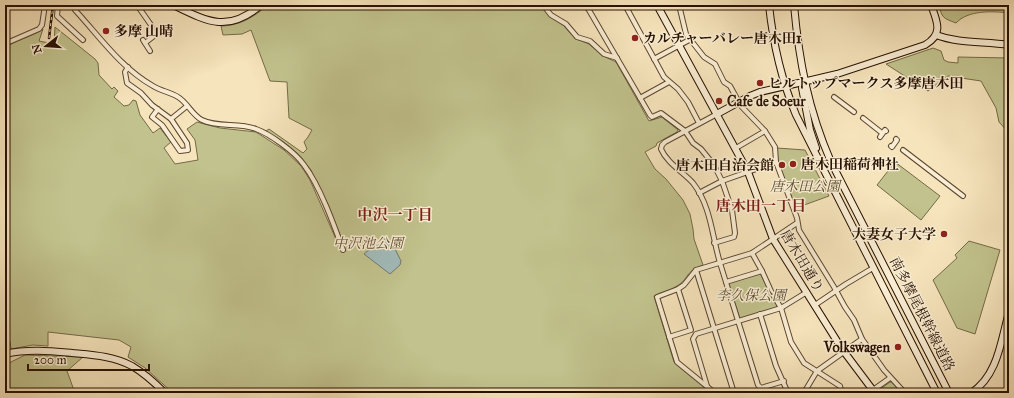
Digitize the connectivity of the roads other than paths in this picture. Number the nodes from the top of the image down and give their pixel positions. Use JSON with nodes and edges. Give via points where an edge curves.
{"nodes":[{"id":1,"x":46,"y":5,"type":"edge"},
{"id":2,"x":58,"y":5,"type":"edge"},
{"id":3,"x":73,"y":5,"type":"edge"},
{"id":4,"x":137,"y":5,"type":"edge"},
{"id":5,"x":173,"y":5,"type":"edge"},
{"id":6,"x":543,"y":5,"type":"edge"},
{"id":7,"x":586,"y":5,"type":"edge"},
{"id":8,"x":625,"y":5,"type":"edge"},
{"id":9,"x":657,"y":5,"type":"edge"},
{"id":10,"x":679,"y":5,"type":"edge"},
{"id":11,"x":770,"y":5,"type":"edge"},
{"id":12,"x":794,"y":5,"type":"edge"},
{"id":13,"x":931,"y":5,"type":"edge"},
{"id":14,"x":259,"y":6,"type":"edge"},
{"id":15,"x":936,"y":35,"type":"junction"},
{"id":16,"x":691,"y":39,"type":"junction"},
{"id":17,"x":83,"y":40,"type":"dead end"},
{"id":18,"x":5,"y":45,"type":"edge"},
{"id":19,"x":679,"y":45,"type":"junction"},
{"id":20,"x":1009,"y":45,"type":"edge"},
{"id":21,"x":150,"y":50,"type":"dead end"},
{"id":22,"x":617,"y":58,"type":"junction"},
{"id":23,"x":654,"y":59,"type":"junction"},
{"id":24,"x":128,"y":67,"type":"junction"},
{"id":25,"x":804,"y":81,"type":"junction"},
{"id":26,"x":669,"y":82,"type":"junction"},
{"id":27,"x":785,"y":86,"type":"junction"},
{"id":28,"x":834,"y":97,"type":"dead end"},
{"id":29,"x":640,"y":98,"type":"junction"},
{"id":30,"x":739,"y":101,"type":"junction"},
{"id":31,"x":188,"y":106,"type":"junction"},
{"id":32,"x":158,"y":109,"type":"junction"},
{"id":33,"x":854,"y":112,"type":"dead end"},
{"id":34,"x":717,"y":114,"type":"junction"},
{"id":35,"x":863,"y":118,"type":"dead end"},
{"id":36,"x":170,"y":119,"type":"junction"},
{"id":37,"x":699,"y":123,"type":"junction"},
{"id":38,"x":685,"y":131,"type":"junction"},
{"id":39,"x":765,"y":131,"type":"junction"},
{"id":40,"x":883,"y":134,"type":"dead end"},
{"id":41,"x":894,"y":143,"type":"dead end"},
{"id":42,"x":736,"y":148,"type":"junction"},
{"id":43,"x":776,"y":162,"type":"junction"},
{"id":44,"x":822,"y":167,"type":"junction"},
{"id":45,"x":748,"y":172,"type":"junction"},
{"id":46,"x":722,"y":181,"type":"junction"},
{"id":47,"x":700,"y":193,"type":"junction"},
{"id":48,"x":963,"y":196,"type":"dead end"},
{"id":49,"x":797,"y":224,"type":"junction"},
{"id":50,"x":773,"y":239,"type":"junction"},
{"id":51,"x":714,"y":243,"type":"junction"},
{"id":52,"x":343,"y":250,"type":"dead end"},
{"id":53,"x":752,"y":253,"type":"junction"},
{"id":54,"x":720,"y":263,"type":"junction"},
{"id":55,"x":873,"y":268,"type":"junction"},
{"id":56,"x":696,"y":270,"type":"junction"},
{"id":57,"x":762,"y":271,"type":"junction"},
{"id":58,"x":726,"y":282,"type":"junction"},
{"id":59,"x":678,"y":289,"type":"junction"},
{"id":60,"x":836,"y":291,"type":"junction"},
{"id":61,"x":807,"y":292,"type":"junction"},
{"id":62,"x":815,"y":305,"type":"junction"},
{"id":63,"x":781,"y":308,"type":"junction"},
{"id":64,"x":1009,"y":312,"type":"edge"},
{"id":65,"x":760,"y":314,"type":"junction"},
{"id":66,"x":738,"y":321,"type":"junction"},
{"id":67,"x":714,"y":328,"type":"junction"},
{"id":68,"x":669,"y":337,"type":"junction"},
{"id":69,"x":862,"y":339,"type":"junction"},
{"id":70,"x":844,"y":352,"type":"junction"},
{"id":71,"x":5,"y":354,"type":"edge"},
{"id":72,"x":817,"y":371,"type":"junction"},
{"id":73,"x":890,"y":378,"type":"junction"},
{"id":74,"x":784,"y":381,"type":"junction"},
{"id":75,"x":707,"y":387,"type":"junction"},
{"id":76,"x":762,"y":391,"type":"edge"},
{"id":77,"x":874,"y":392,"type":"edge"},
{"id":78,"x":165,"y":393,"type":"edge"},
{"id":79,"x":715,"y":393,"type":"edge"},
{"id":80,"x":734,"y":393,"type":"edge"},
{"id":81,"x":788,"y":393,"type":"edge"},
{"id":82,"x":806,"y":393,"type":"edge"},
{"id":83,"x":842,"y":393,"type":"edge"},
{"id":84,"x":905,"y":393,"type":"edge"},
{"id":85,"x":937,"y":393,"type":"edge"},
{"id":86,"x":949,"y":393,"type":"edge"},
{"id":87,"x":971,"y":393,"type":"edge"}],
"edges":[{"from":1,"to":18,"type":"street","via":[[39,29]]},
{"from":2,"to":17,"type":"street","via":[[57,16]]},
{"from":3,"to":24,"type":"street","via":[[120,61]]},
{"from":4,"to":21,"type":"street","via":[[151,25],[154,36],[144,42]]},
{"from":5,"to":14,"type":"street","via":[[200,18],[221,22],[237,20]]},
{"from":6,"to":22,"type":"street","via":[[551,15],[566,24],[576,37],[590,41],[604,54]]},
{"from":7,"to":22,"type":"street"},
{"from":8,"to":23,"type":"street"},
{"from":9,"to":19,"type":"street","name":"唐木田通り"},
{"from":10,"to":16,"type":"street","via":[[685,31]]},
{"from":11,"to":27,"type":"street","name":"南多摩尾根幹線道路","via":[[775,46]]},
{"from":12,"to":25,"type":"street","name":"南多摩尾根幹線道路"},
{"from":13,"to":15,"type":"street","via":[[938,26]]},
{"from":15,"to":20,"type":"street","via":[[954,41]]},
{"from":15,"to":25,"type":"street","via":[[925,45],[856,69]]},
{"from":16,"to":19,"type":"street"},
{"from":16,"to":30,"type":"street","via":[[704,57],[715,64],[724,82],[730,86]]},
{"from":19,"to":23,"type":"street"},
{"from":19,"to":34,"type":"street","name":"唐木田通り"},
{"from":22,"to":29,"type":"street"},
{"from":23,"to":26,"type":"street"},
{"from":24,"to":31,"type":"street","via":[[154,87],[179,97]]},
{"from":24,"to":32,"type":"street","via":[[125,72],[127,83]]},
{"from":25,"to":27,"type":"street"},
{"from":25,"to":44,"type":"street","via":[[802,88],[809,126]]},
{"from":25,"to":86,"type":"street","name":"南多摩尾根幹線道路","via":[[831,162]]},
{"from":26,"to":29,"type":"street"},
{"from":26,"to":37,"type":"street","via":[[688,102]]},
{"from":27,"to":30,"type":"street","via":[[760,92]]},
{"from":27,"to":44,"type":"street","name":"南多摩尾根幹線道路","via":[[796,115]]},
{"from":28,"to":33,"type":"street"},
{"from":29,"to":38,"type":"street","via":[[652,117],[661,112]]},
{"from":30,"to":34,"type":"street"},
{"from":30,"to":39,"type":"street"},
{"from":31,"to":36,"type":"street"},
{"from":31,"to":52,"type":"street","via":[[203,120],[256,129],[296,156],[313,178]]},
{"from":32,"to":36,"type":"street"},
{"from":32,"to":36,"type":"street","via":[[152,117],[162,125],[180,151],[188,150],[187,144]]},
{"from":34,"to":37,"type":"street"},
{"from":34,"to":42,"type":"street","name":"唐木田通り"},
{"from":35,"to":40,"type":"street"},
{"from":37,"to":38,"type":"street"},
{"from":38,"to":46,"type":"street","via":[[714,165]]},
{"from":38,"to":47,"type":"street","via":[[665,142],[661,149]]},
{"from":39,"to":42,"type":"street"},
{"from":39,"to":43,"type":"street","via":[[775,147]]},
{"from":41,"to":48,"type":"street"},
{"from":42,"to":45,"type":"street","name":"唐木田通り"},
{"from":43,"to":45,"type":"street"},
{"from":43,"to":49,"type":"street"},
{"from":44,"to":55,"type":"street","name":"南多摩尾根幹線道路"},
{"from":45,"to":46,"type":"street"},
{"from":45,"to":50,"type":"street","name":"唐木田通り"},
{"from":46,"to":47,"type":"street"},
{"from":46,"to":51,"type":"street","via":[[732,210],[735,233],[734,237]]},
{"from":47,"to":51,"type":"street","via":[[707,210]]},
{"from":49,"to":50,"type":"street"},
{"from":49,"to":60,"type":"street"},
{"from":50,"to":53,"type":"street"},
{"from":50,"to":61,"type":"street","name":"唐木田通り"},
{"from":51,"to":54,"type":"street"},
{"from":53,"to":54,"type":"street"},
{"from":53,"to":57,"type":"street"},
{"from":54,"to":56,"type":"street"},
{"from":54,"to":58,"type":"street"},
{"from":55,"to":60,"type":"street"},
{"from":55,"to":85,"type":"street","name":"南多摩尾根幹線道路"},
{"from":56,"to":59,"type":"street"},
{"from":56,"to":67,"type":"street"},
{"from":57,"to":58,"type":"street"},
{"from":57,"to":63,"type":"street"},
{"from":58,"to":66,"type":"street"},
{"from":59,"to":68,"type":"street","via":[[657,297]]},
{"from":59,"to":68,"type":"street","via":[[691,330]]},
{"from":60,"to":62,"type":"street"},
{"from":60,"to":69,"type":"street","via":[[854,320]]},
{"from":61,"to":62,"type":"street","name":"唐木田通り"},
{"from":61,"to":63,"type":"street"},
{"from":62,"to":70,"type":"street","name":"唐木田通り"},
{"from":63,"to":65,"type":"street"},
{"from":63,"to":72,"type":"street","via":[[791,342],[804,363]]},
{"from":64,"to":87,"type":"street","via":[[992,370],[984,382]]},
{"from":65,"to":66,"type":"street"},
{"from":65,"to":74,"type":"street","via":[[776,366]]},
{"from":66,"to":67,"type":"street"},
{"from":66,"to":76,"type":"street"},
{"from":67,"to":75,"type":"street","via":[[696,334],[693,339]]},
{"from":67,"to":80,"type":"street"},
{"from":68,"to":75,"type":"street","via":[[677,362]]},
{"from":69,"to":70,"type":"street"},
{"from":69,"to":73,"type":"street"},
{"from":70,"to":72,"type":"street"},
{"from":70,"to":77,"type":"street","name":"唐木田通り"},
{"from":71,"to":78,"type":"street","via":[[36,350],[109,357],[138,370]]},
{"from":72,"to":82,"type":"street"},
{"from":72,"to":83,"type":"street","via":[[840,386]]},
{"from":73,"to":77,"type":"street"},
{"from":73,"to":84,"type":"street"},
{"from":74,"to":76,"type":"street"},
{"from":74,"to":81,"type":"street"},
{"from":75,"to":79,"type":"street"}]}
